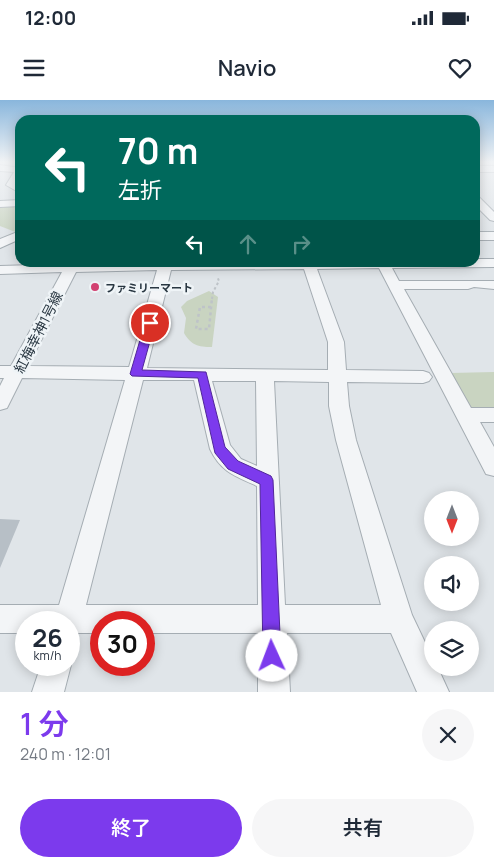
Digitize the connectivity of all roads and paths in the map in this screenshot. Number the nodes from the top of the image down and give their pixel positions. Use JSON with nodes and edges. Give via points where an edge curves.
{"nodes":[{"id":1,"x":480,"y":202,"type":"edge"},
{"id":2,"x":494,"y":203,"type":"edge"},
{"id":3,"x":0,"y":204,"type":"edge"},
{"id":4,"x":15,"y":204,"type":"edge"},
{"id":5,"x":480,"y":206,"type":"edge"},
{"id":6,"x":494,"y":218,"type":"edge"},
{"id":7,"x":480,"y":236,"type":"edge"},
{"id":8,"x":494,"y":236,"type":"edge"},
{"id":9,"x":15,"y":237,"type":"edge"},
{"id":10,"x":0,"y":244,"type":"edge"},
{"id":11,"x":15,"y":247,"type":"edge"},
{"id":12,"x":0,"y":248,"type":"edge"},
{"id":13,"x":480,"y":263,"type":"edge"},
{"id":14,"x":494,"y":263,"type":"edge"},
{"id":15,"x":45,"y":267,"type":"edge"},
{"id":16,"x":73,"y":267,"type":"edge"},
{"id":17,"x":164,"y":267,"type":"edge"},
{"id":18,"x":310,"y":267,"type":"edge"},
{"id":19,"x":385,"y":267,"type":"edge"},
{"id":20,"x":0,"y":270,"type":"edge"},
{"id":21,"x":214,"y":271,"type":"dead end"},
{"id":22,"x":494,"y":284,"type":"edge"},
{"id":23,"x":394,"y":285,"type":"junction"},
{"id":24,"x":212,"y":307,"type":"junction"},
{"id":25,"x":9,"y":372,"type":"edge"},
{"id":26,"x":136,"y":374,"type":"junction"},
{"id":27,"x":202,"y":375,"type":"junction"},
{"id":28,"x":265,"y":376,"type":"junction"},
{"id":29,"x":337,"y":376,"type":"junction"},
{"id":30,"x":423,"y":377,"type":"dead end"},
{"id":31,"x":0,"y":403,"type":"edge"},
{"id":32,"x":494,"y":414,"type":"edge"},
{"id":33,"x":466,"y":415,"type":"junction"},
{"id":34,"x":494,"y":467,"type":"edge"},
{"id":35,"x":266,"y":480,"type":"junction"},
{"id":36,"x":72,"y":611,"type":"edge"},
{"id":37,"x":0,"y":619,"type":"edge"},
{"id":38,"x":15,"y":619,"type":"edge"},
{"id":39,"x":399,"y":619,"type":"junction"},
{"id":40,"x":271,"y":620,"type":"junction"},
{"id":41,"x":80,"y":621,"type":"edge"},
{"id":42,"x":53,"y":676,"type":"edge"},
{"id":43,"x":48,"y":692,"type":"edge"},
{"id":44,"x":274,"y":692,"type":"edge"},
{"id":45,"x":433,"y":692,"type":"edge"}],
"edges":[{"from":1,"to":2,"type":"street"},
{"from":3,"to":4,"type":"street"},
{"from":5,"to":6,"type":"street"},
{"from":7,"to":8,"type":"street"},
{"from":9,"to":10,"type":"street"},
{"from":11,"to":12,"type":"street"},
{"from":13,"to":14,"type":"street"},
{"from":15,"to":20,"type":"street"},
{"from":16,"to":25,"type":"street","name":"紅梅幸神1号線"},
{"from":17,"to":26,"type":"street"},
{"from":18,"to":29,"type":"street","via":[[336,342]]},
{"from":19,"to":23,"type":"street"},
{"from":21,"to":24,"type":"path","via":[[219,281],[213,292]]},
{"from":22,"to":23,"type":"street"},
{"from":23,"to":33,"type":"street"},
{"from":24,"to":24,"type":"path","via":[[209,329],[196,329],[200,307]]},
{"from":25,"to":26,"type":"street"},
{"from":25,"to":31,"type":"street","name":"紅梅幸神1号線"},
{"from":26,"to":27,"type":"street"},
{"from":26,"to":36,"type":"street"},
{"from":27,"to":28,"type":"street"},
{"from":27,"to":35,"type":"street","via":[[220,449],[233,465]]},
{"from":28,"to":29,"type":"street"},
{"from":28,"to":35,"type":"street"},
{"from":29,"to":30,"type":"street"},
{"from":29,"to":39,"type":"street","via":[[346,440]]},
{"from":32,"to":33,"type":"street"},
{"from":33,"to":34,"type":"street"},
{"from":35,"to":40,"type":"street"},
{"from":37,"to":38,"type":"street"},
{"from":39,"to":40,"type":"street"},
{"from":39,"to":45,"type":"street"},
{"from":40,"to":41,"type":"street"},
{"from":40,"to":44,"type":"street"},
{"from":42,"to":43,"type":"street"}]}
